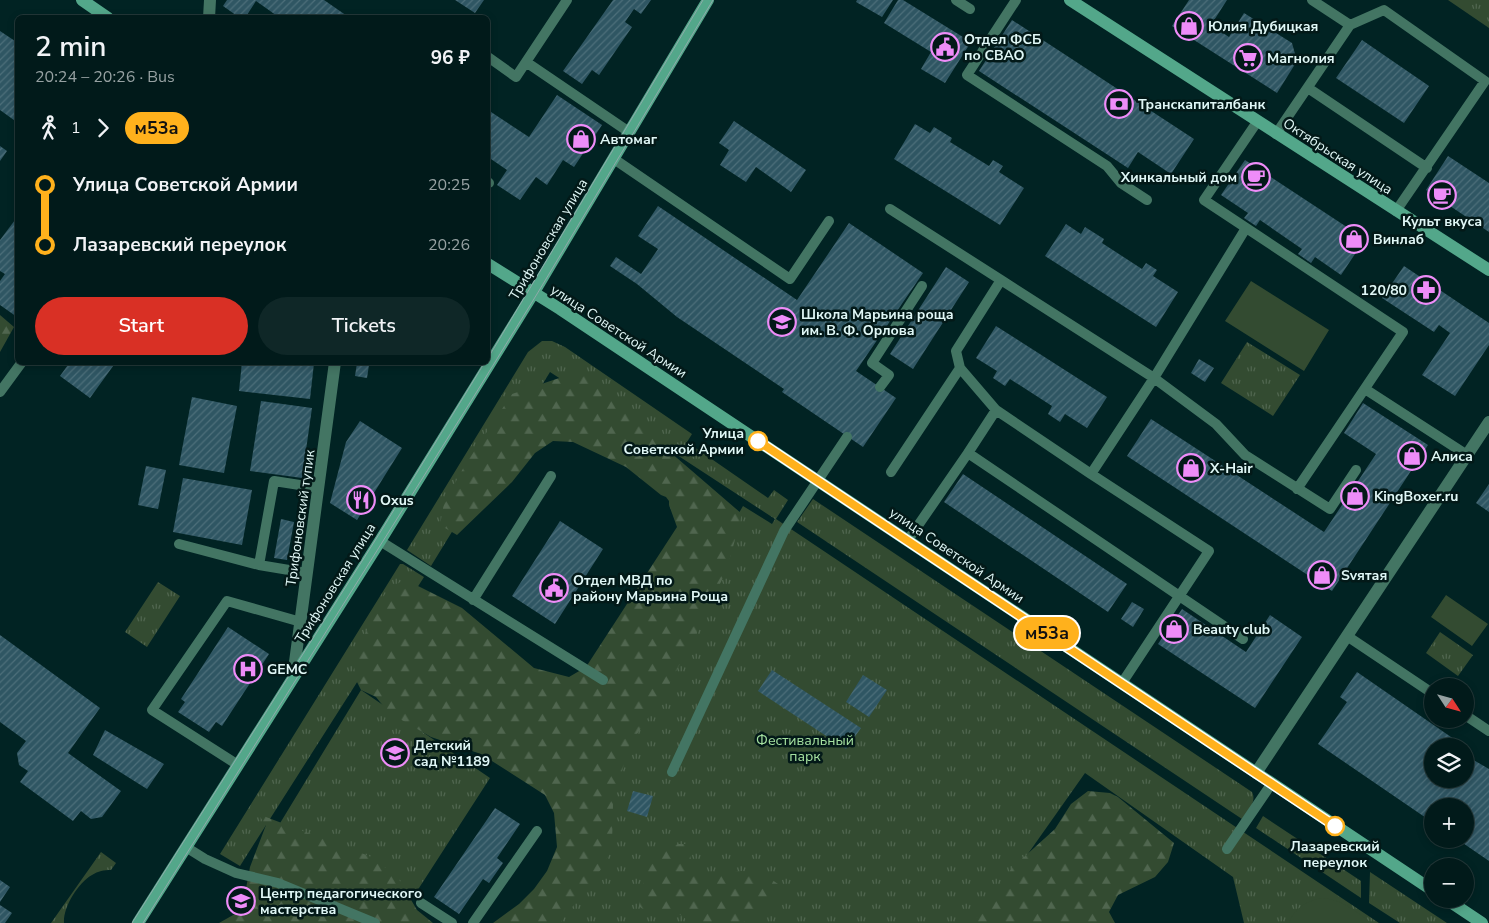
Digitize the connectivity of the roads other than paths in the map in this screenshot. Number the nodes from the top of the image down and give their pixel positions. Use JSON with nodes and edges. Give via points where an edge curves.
{"nodes":[{"id":1,"x":82,"y":0,"type":"edge"},
{"id":2,"x":210,"y":0,"type":"edge"},
{"id":3,"x":567,"y":0,"type":"edge"},
{"id":4,"x":708,"y":0,"type":"edge"},
{"id":5,"x":956,"y":0,"type":"edge"},
{"id":6,"x":1016,"y":0,"type":"edge"},
{"id":7,"x":1070,"y":0,"type":"edge"},
{"id":8,"x":1312,"y":0,"type":"edge"},
{"id":9,"x":970,"y":9,"type":"dead end"},
{"id":10,"x":104,"y":15,"type":"edge"},
{"id":11,"x":208,"y":15,"type":"edge"},
{"id":12,"x":1350,"y":25,"type":"junction"},
{"id":13,"x":490,"y":58,"type":"edge"},
{"id":14,"x":526,"y":62,"type":"junction"},
{"id":15,"x":1487,"y":82,"type":"edge"},
{"id":16,"x":1308,"y":88,"type":"junction"},
{"id":17,"x":1257,"y":122,"type":"junction"},
{"id":18,"x":629,"y":132,"type":"junction"},
{"id":19,"x":1276,"y":134,"type":"junction"},
{"id":20,"x":614,"y":159,"type":"junction"},
{"id":21,"x":1427,"y":168,"type":"junction"},
{"id":22,"x":1147,"y":200,"type":"dead end"},
{"id":23,"x":890,"y":209,"type":"dead end"},
{"id":24,"x":1396,"y":211,"type":"junction"},
{"id":25,"x":830,"y":221,"type":"dead end"},
{"id":26,"x":1246,"y":228,"type":"junction"},
{"id":27,"x":490,"y":265,"type":"edge"},
{"id":28,"x":1489,"y":270,"type":"edge"},
{"id":29,"x":1001,"y":280,"type":"junction"},
{"id":30,"x":922,"y":286,"type":"dead end"},
{"id":31,"x":534,"y":292,"type":"junction"},
{"id":32,"x":490,"y":363,"type":"edge"},
{"id":33,"x":20,"y":365,"type":"edge"},
{"id":34,"x":336,"y":365,"type":"edge"},
{"id":35,"x":489,"y":365,"type":"edge"},
{"id":36,"x":960,"y":368,"type":"junction"},
{"id":37,"x":1154,"y":378,"type":"junction"},
{"id":38,"x":880,"y":387,"type":"dead end"},
{"id":39,"x":1365,"y":389,"type":"junction"},
{"id":40,"x":0,"y":392,"type":"edge"},
{"id":41,"x":996,"y":410,"type":"junction"},
{"id":42,"x":1488,"y":426,"type":"edge"},
{"id":43,"x":847,"y":436,"type":"dead end"},
{"id":44,"x":968,"y":452,"type":"junction"},
{"id":45,"x":1467,"y":455,"type":"junction"},
{"id":46,"x":1356,"y":470,"type":"dead end"},
{"id":47,"x":891,"y":472,"type":"dead end"},
{"id":48,"x":1091,"y":474,"type":"junction"},
{"id":49,"x":551,"y":476,"type":"dead end"},
{"id":50,"x":817,"y":480,"type":"junction"},
{"id":51,"x":319,"y":488,"type":"junction"},
{"id":52,"x":1298,"y":489,"type":"junction"},
{"id":53,"x":908,"y":540,"type":"junction"},
{"id":54,"x":380,"y":541,"type":"junction"},
{"id":55,"x":178,"y":544,"type":"dead end"},
{"id":56,"x":259,"y":565,"type":"junction"},
{"id":57,"x":307,"y":573,"type":"junction"},
{"id":58,"x":1180,"y":596,"type":"junction"},
{"id":59,"x":473,"y":600,"type":"junction"},
{"id":60,"x":301,"y":622,"type":"junction"},
{"id":61,"x":1347,"y":636,"type":"junction"},
{"id":62,"x":1243,"y":639,"type":"dead end"},
{"id":63,"x":294,"y":677,"type":"junction"},
{"id":64,"x":603,"y":680,"type":"dead end"},
{"id":65,"x":1122,"y":683,"type":"junction"},
{"id":66,"x":1424,"y":688,"type":"edge"},
{"id":67,"x":1474,"y":721,"type":"edge"},
{"id":68,"x":1489,"y":732,"type":"edge"},
{"id":69,"x":238,"y":765,"type":"junction"},
{"id":70,"x":672,"y":772,"type":"dead end"},
{"id":71,"x":1256,"y":772,"type":"junction"},
{"id":72,"x":1272,"y":783,"type":"junction"},
{"id":73,"x":537,"y":831,"type":"dead end"},
{"id":74,"x":1227,"y":849,"type":"dead end"},
{"id":75,"x":185,"y":850,"type":"junction"},
{"id":76,"x":1424,"y":885,"type":"edge"},
{"id":77,"x":421,"y":903,"type":"dead end"},
{"id":78,"x":1460,"y":908,"type":"edge"},
{"id":79,"x":138,"y":923,"type":"edge"},
{"id":80,"x":375,"y":923,"type":"edge"},
{"id":81,"x":452,"y":923,"type":"edge"},
{"id":82,"x":473,"y":923,"type":"edge"},
{"id":83,"x":1482,"y":923,"type":"edge"}],
"edges":[{"from":1,"to":10,"type":"street"},
{"from":2,"to":11,"type":"street"},
{"from":3,"to":14,"type":"lane"},
{"from":4,"to":18,"type":"street","name":"Трифоновская улица"},
{"from":5,"to":9,"type":"lane"},
{"from":6,"to":22,"type":"lane","via":[[967,75],[1107,166],[1121,183]]},
{"from":7,"to":17,"type":"street","name":"Октябрьская улица"},
{"from":8,"to":12,"type":"lane"},
{"from":12,"to":15,"type":"lane","via":[[1384,10]]},
{"from":12,"to":16,"type":"lane"},
{"from":13,"to":14,"type":"lane","via":[[516,76]]},
{"from":14,"to":18,"type":"lane"},
{"from":15,"to":21,"type":"lane"},
{"from":16,"to":19,"type":"lane"},
{"from":16,"to":21,"type":"lane"},
{"from":17,"to":19,"type":"street","name":"Октябрьская улица"},
{"from":17,"to":26,"type":"lane","via":[[1204,200]]},
{"from":18,"to":20,"type":"street","name":"Трифоновская улица"},
{"from":19,"to":24,"type":"street","name":"Октябрьская улица"},
{"from":20,"to":25,"type":"lane","via":[[790,279]]},
{"from":20,"to":31,"type":"street","name":"Трифоновская улица"},
{"from":21,"to":24,"type":"lane"},
{"from":23,"to":29,"type":"lane"},
{"from":24,"to":28,"type":"street","name":"Октябрьская улица"},
{"from":26,"to":37,"type":"lane"},
{"from":26,"to":39,"type":"lane","via":[[1403,332]]},
{"from":27,"to":31,"type":"street","name":"улица Советской Армии"},
{"from":29,"to":36,"type":"lane","via":[[956,350]]},
{"from":29,"to":37,"type":"lane"},
{"from":30,"to":38,"type":"lane","via":[[872,362],[888,375]]},
{"from":31,"to":32,"type":"street","name":"Трифоновская улица"},
{"from":31,"to":50,"type":"street","name":"улица Советской Армии"},
{"from":33,"to":40,"type":"lane"},
{"from":34,"to":51,"type":"street","name":"Трифоновский тупик"},
{"from":35,"to":54,"type":"street","name":"Трифоновская улица"},
{"from":36,"to":41,"type":"lane"},
{"from":36,"to":47,"type":"lane"},
{"from":37,"to":48,"type":"lane"},
{"from":37,"to":52,"type":"lane","via":[[1216,424],[1245,455]]},
{"from":39,"to":45,"type":"lane"},
{"from":39,"to":52,"type":"lane"},
{"from":41,"to":44,"type":"lane"},
{"from":41,"to":48,"type":"lane"},
{"from":42,"to":45,"type":"street"},
{"from":43,"to":50,"type":"lane"},
{"from":44,"to":53,"type":"lane"},
{"from":44,"to":58,"type":"lane"},
{"from":45,"to":61,"type":"street"},
{"from":46,"to":52,"type":"lane","via":[[1330,510]]},
{"from":48,"to":58,"type":"lane","via":[[1209,551]]},
{"from":49,"to":59,"type":"lane"},
{"from":50,"to":53,"type":"street","name":"улица Советской Армии"},
{"from":50,"to":70,"type":"lane","via":[[784,531]]},
{"from":51,"to":56,"type":"lane","via":[[274,481]]},
{"from":51,"to":57,"type":"street","name":"Трифоновский тупик"},
{"from":53,"to":65,"type":"street","name":"улица Советской Армии"},
{"from":54,"to":59,"type":"lane"},
{"from":54,"to":63,"type":"street","name":"Трифоновская улица"},
{"from":55,"to":56,"type":"lane"},
{"from":56,"to":57,"type":"lane"},
{"from":57,"to":60,"type":"street","name":"Трифоновский тупик"},
{"from":58,"to":62,"type":"lane"},
{"from":58,"to":65,"type":"lane"},
{"from":59,"to":64,"type":"lane"},
{"from":60,"to":63,"type":"street","name":"Трифоновский тупик"},
{"from":60,"to":69,"type":"lane","via":[[227,601],[152,710]]},
{"from":61,"to":66,"type":"lane"},
{"from":61,"to":71,"type":"street"},
{"from":63,"to":69,"type":"street","name":"Трифоновская улица"},
{"from":65,"to":71,"type":"street","name":"улица Советской Армии"},
{"from":67,"to":68,"type":"lane"},
{"from":69,"to":75,"type":"street","name":"Трифоновская улица"},
{"from":71,"to":72,"type":"street","name":"улица Советской Армии"},
{"from":72,"to":74,"type":"lane"},
{"from":72,"to":76,"type":"street","name":"улица Советской Армии"},
{"from":73,"to":82,"type":"lane"},
{"from":75,"to":79,"type":"street","name":"Трифоновская улица"},
{"from":75,"to":80,"type":"lane","via":[[189,849],[236,873],[278,883]]},
{"from":77,"to":81,"type":"lane"},
{"from":78,"to":83,"type":"street"}]}
